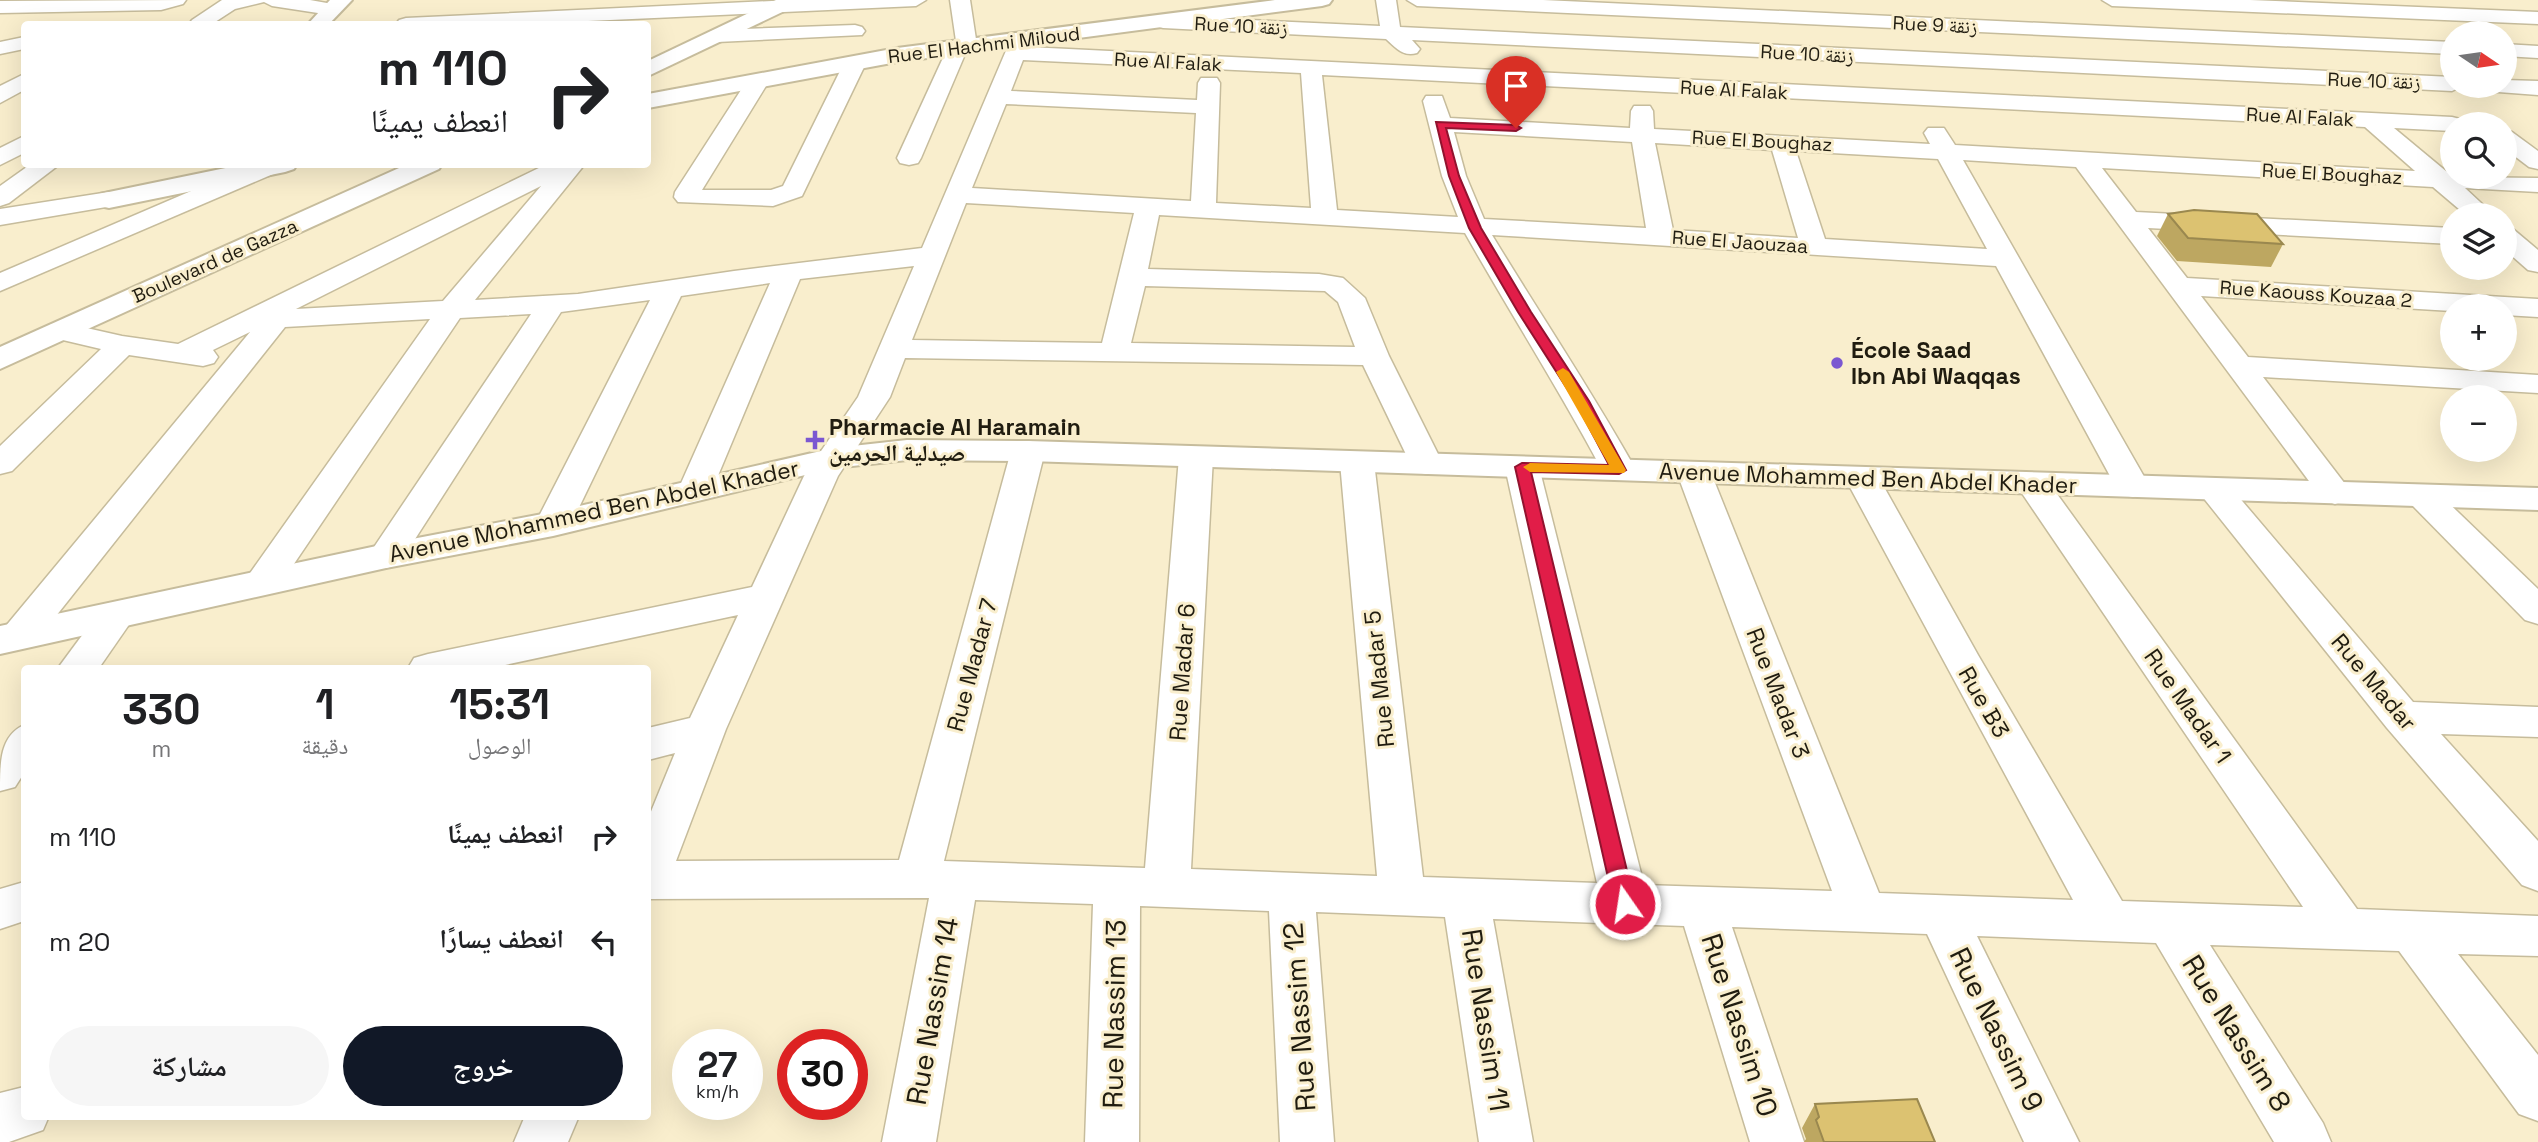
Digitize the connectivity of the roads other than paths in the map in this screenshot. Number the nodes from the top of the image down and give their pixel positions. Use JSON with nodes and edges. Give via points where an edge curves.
{"nodes":[{"id":1,"x":176,"y":0,"type":"edge"},
{"id":2,"x":255,"y":0,"type":"edge"},
{"id":3,"x":271,"y":0,"type":"edge"},
{"id":4,"x":454,"y":0,"type":"edge"},
{"id":5,"x":916,"y":0,"type":"edge"},
{"id":6,"x":960,"y":0,"type":"edge"},
{"id":7,"x":1322,"y":0,"type":"edge"},
{"id":8,"x":1386,"y":0,"type":"edge"},
{"id":9,"x":1417,"y":0,"type":"edge"},
{"id":10,"x":2124,"y":0,"type":"edge"},
{"id":11,"x":785,"y":3,"type":"edge"},
{"id":12,"x":870,"y":3,"type":"junction"},
{"id":13,"x":751,"y":4,"type":"edge"},
{"id":14,"x":147,"y":5,"type":"junction"},
{"id":15,"x":1281,"y":6,"type":"junction"},
{"id":16,"x":2403,"y":6,"type":"edge"},
{"id":17,"x":0,"y":7,"type":"edge"},
{"id":18,"x":650,"y":7,"type":"edge"},
{"id":19,"x":330,"y":11,"type":"edge"},
{"id":20,"x":2538,"y":18,"type":"edge"},
{"id":21,"x":612,"y":20,"type":"edge"},
{"id":22,"x":122,"y":21,"type":"edge"},
{"id":23,"x":204,"y":21,"type":"edge"},
{"id":24,"x":430,"y":21,"type":"edge"},
{"id":25,"x":543,"y":21,"type":"edge"},
{"id":26,"x":1163,"y":22,"type":"junction"},
{"id":27,"x":1288,"y":28,"type":"junction"},
{"id":28,"x":855,"y":31,"type":"junction"},
{"id":29,"x":1391,"y":33,"type":"junction"},
{"id":30,"x":2440,"y":34,"type":"edge"},
{"id":31,"x":717,"y":36,"type":"junction"},
{"id":32,"x":2160,"y":36,"type":"junction"},
{"id":33,"x":21,"y":37,"type":"edge"},
{"id":34,"x":0,"y":38,"type":"edge"},
{"id":35,"x":1585,"y":43,"type":"junction"},
{"id":36,"x":21,"y":44,"type":"edge"},
{"id":37,"x":1019,"y":46,"type":"junction"},
{"id":38,"x":962,"y":47,"type":"junction"},
{"id":39,"x":0,"y":48,"type":"edge"},
{"id":40,"x":2440,"y":48,"type":"edge"},
{"id":41,"x":2517,"y":51,"type":"edge"},
{"id":42,"x":2538,"y":52,"type":"edge"},
{"id":43,"x":1847,"y":56,"type":"junction"},
{"id":44,"x":846,"y":64,"type":"junction"},
{"id":45,"x":1211,"y":64,"type":"junction"},
{"id":46,"x":651,"y":68,"type":"edge"},
{"id":47,"x":1311,"y":68,"type":"junction"},
{"id":48,"x":2190,"y":73,"type":"junction"},
{"id":49,"x":1427,"y":74,"type":"junction"},
{"id":50,"x":758,"y":81,"type":"junction"},
{"id":51,"x":1591,"y":82,"type":"junction"},
{"id":52,"x":2440,"y":83,"type":"edge"},
{"id":53,"x":21,"y":84,"type":"edge"},
{"id":54,"x":1642,"y":86,"type":"junction"},
{"id":55,"x":2517,"y":86,"type":"edge"},
{"id":56,"x":2538,"y":88,"type":"edge"},
{"id":57,"x":0,"y":96,"type":"edge"},
{"id":58,"x":996,"y":97,"type":"junction"},
{"id":59,"x":1865,"y":97,"type":"junction"},
{"id":60,"x":2510,"y":98,"type":"edge"},
{"id":61,"x":1916,"y":99,"type":"junction"},
{"id":62,"x":651,"y":100,"type":"edge"},
{"id":63,"x":1207,"y":107,"type":"junction"},
{"id":64,"x":2224,"y":114,"type":"junction"},
{"id":65,"x":2372,"y":121,"type":"junction"},
{"id":66,"x":2523,"y":121,"type":"edge"},
{"id":67,"x":1440,"y":124,"type":"junction"},
{"id":68,"x":2440,"y":124,"type":"edge"},
{"id":69,"x":1642,"y":134,"type":"junction"},
{"id":70,"x":1781,"y":141,"type":"junction"},
{"id":71,"x":21,"y":145,"type":"edge"},
{"id":72,"x":2517,"y":147,"type":"edge"},
{"id":73,"x":1885,"y":148,"type":"junction"},
{"id":74,"x":1947,"y":151,"type":"junction"},
{"id":75,"x":0,"y":158,"type":"edge"},
{"id":76,"x":909,"y":158,"type":"dead end"},
{"id":77,"x":2084,"y":161,"type":"junction"},
{"id":78,"x":2538,"y":162,"type":"edge"},
{"id":79,"x":42,"y":168,"type":"edge"},
{"id":80,"x":147,"y":168,"type":"edge"},
{"id":81,"x":258,"y":168,"type":"edge"},
{"id":82,"x":421,"y":168,"type":"edge"},
{"id":83,"x":559,"y":168,"type":"edge"},
{"id":84,"x":570,"y":168,"type":"edge"},
{"id":85,"x":2440,"y":180,"type":"joint"},
{"id":86,"x":2517,"y":184,"type":"edge"},
{"id":87,"x":2538,"y":185,"type":"edge"},
{"id":88,"x":2451,"y":189,"type":"edge"},
{"id":89,"x":958,"y":195,"type":"junction"},
{"id":90,"x":0,"y":198,"type":"edge"},
{"id":91,"x":109,"y":200,"type":"junction"},
{"id":92,"x":2467,"y":203,"type":"edge"},
{"id":93,"x":1148,"y":206,"type":"junction"},
{"id":94,"x":1203,"y":209,"type":"junction"},
{"id":95,"x":0,"y":218,"type":"edge"},
{"id":96,"x":1325,"y":218,"type":"junction"},
{"id":97,"x":2128,"y":219,"type":"junction"},
{"id":98,"x":1475,"y":228,"type":"junction"},
{"id":99,"x":2440,"y":235,"type":"edge"},
{"id":100,"x":1661,"y":237,"type":"junction"},
{"id":101,"x":1814,"y":246,"type":"junction"},
{"id":102,"x":2517,"y":246,"type":"edge"},
{"id":103,"x":934,"y":255,"type":"junction"},
{"id":104,"x":2006,"y":258,"type":"junction"},
{"id":105,"x":2538,"y":264,"type":"edge"},
{"id":106,"x":789,"y":271,"type":"junction"},
{"id":107,"x":1133,"y":277,"type":"junction"},
{"id":108,"x":0,"y":283,"type":"edge"},
{"id":109,"x":2178,"y":286,"type":"junction"},
{"id":110,"x":670,"y":289,"type":"junction"},
{"id":111,"x":551,"y":305,"type":"junction"},
{"id":112,"x":2538,"y":308,"type":"edge"},
{"id":113,"x":452,"y":309,"type":"junction"},
{"id":114,"x":262,"y":320,"type":"junction"},
{"id":115,"x":60,"y":331,"type":"junction"},
{"id":116,"x":122,"y":345,"type":"junction"},
{"id":117,"x":892,"y":349,"type":"junction"},
{"id":118,"x":1114,"y":352,"type":"junction"},
{"id":119,"x":180,"y":355,"type":"junction"},
{"id":120,"x":1374,"y":356,"type":"junction"},
{"id":121,"x":0,"y":359,"type":"edge"},
{"id":122,"x":244,"y":361,"type":"junction"},
{"id":123,"x":2239,"y":366,"type":"junction"},
{"id":124,"x":2538,"y":384,"type":"edge"},
{"id":125,"x":1028,"y":451,"type":"junction"},
{"id":126,"x":1196,"y":457,"type":"junction"},
{"id":127,"x":834,"y":458,"type":"junction"},
{"id":128,"x":1357,"y":462,"type":"junction"},
{"id":129,"x":0,"y":464,"type":"edge"},
{"id":130,"x":1426,"y":464,"type":"junction"},
{"id":131,"x":1522,"y":467,"type":"junction"},
{"id":132,"x":1619,"y":470,"type":"junction"},
{"id":133,"x":1694,"y":473,"type":"junction"},
{"id":134,"x":1862,"y":478,"type":"junction"},
{"id":135,"x":2032,"y":483,"type":"junction"},
{"id":136,"x":2133,"y":487,"type":"junction"},
{"id":137,"x":2214,"y":489,"type":"junction"},
{"id":138,"x":695,"y":491,"type":"junction"},
{"id":139,"x":2335,"y":493,"type":"junction"},
{"id":140,"x":2422,"y":496,"type":"junction"},
{"id":141,"x":2538,"y":499,"type":"edge"},
{"id":142,"x":553,"y":524,"type":"junction"},
{"id":143,"x":386,"y":556,"type":"junction"},
{"id":144,"x":262,"y":583,"type":"junction"},
{"id":145,"x":763,"y":597,"type":"junction"},
{"id":146,"x":2538,"y":611,"type":"edge"},
{"id":147,"x":116,"y":616,"type":"junction"},
{"id":148,"x":10,"y":638,"type":"edge"},
{"id":149,"x":80,"y":665,"type":"edge"},
{"id":150,"x":442,"y":665,"type":"edge"},
{"id":151,"x":2402,"y":717,"type":"junction"},
{"id":152,"x":2538,"y":722,"type":"edge"},
{"id":153,"x":705,"y":729,"type":"junction"},
{"id":154,"x":651,"y":743,"type":"edge"},
{"id":155,"x":651,"y":866,"type":"edge"},
{"id":156,"x":2538,"y":872,"type":"edge"},
{"id":157,"x":651,"y":880,"type":"edge"},
{"id":158,"x":936,"y":880,"type":"junction"},
{"id":159,"x":1116,"y":886,"type":"junction"},
{"id":160,"x":1167,"y":888,"type":"junction"},
{"id":161,"x":1291,"y":892,"type":"junction"},
{"id":162,"x":1402,"y":895,"type":"junction"},
{"id":163,"x":1466,"y":899,"type":"junction"},
{"id":164,"x":21,"y":903,"type":"edge"},
{"id":165,"x":1625,"y":904,"type":"junction"},
{"id":166,"x":1702,"y":907,"type":"junction"},
{"id":167,"x":0,"y":909,"type":"edge"},
{"id":168,"x":1863,"y":912,"type":"junction"},
{"id":169,"x":1942,"y":915,"type":"junction"},
{"id":170,"x":2110,"y":923,"type":"junction"},
{"id":171,"x":2170,"y":923,"type":"junction"},
{"id":172,"x":2345,"y":930,"type":"junction"},
{"id":173,"x":2412,"y":932,"type":"junction"},
{"id":174,"x":2538,"y":936,"type":"edge"},
{"id":175,"x":2538,"y":1096,"type":"edge"},
{"id":176,"x":21,"y":1113,"type":"edge"},
{"id":177,"x":0,"y":1119,"type":"edge"},
{"id":178,"x":550,"y":1120,"type":"edge"},
{"id":179,"x":541,"y":1142,"type":"edge"},
{"id":180,"x":909,"y":1142,"type":"edge"},
{"id":181,"x":1111,"y":1142,"type":"edge"},
{"id":182,"x":1307,"y":1142,"type":"edge"},
{"id":183,"x":1506,"y":1142,"type":"edge"},
{"id":184,"x":1777,"y":1142,"type":"edge"},
{"id":185,"x":2052,"y":1142,"type":"edge"},
{"id":186,"x":2305,"y":1142,"type":"edge"}],
"edges":[{"from":1,"to":14,"type":"street"},
{"from":2,"to":23,"type":"street","via":[[229,4]]},
{"from":3,"to":19,"type":"street"},
{"from":4,"to":24,"type":"street"},
{"from":5,"to":12,"type":"street"},
{"from":6,"to":38,"type":"street"},
{"from":7,"to":15,"type":"street","name":"Rue El Hachmi Miloud"},
{"from":8,"to":29,"type":"street"},
{"from":9,"to":32,"type":"street","name":"Rue 9 زنقة"},
{"from":10,"to":16,"type":"street"},
{"from":10,"to":32,"type":"street"},
{"from":11,"to":12,"type":"street"},
{"from":11,"to":13,"type":"street"},
{"from":11,"to":31,"type":"street"},
{"from":12,"to":28,"type":"street"},
{"from":13,"to":18,"type":"street"},
{"from":14,"to":17,"type":"street"},
{"from":14,"to":22,"type":"street"},
{"from":15,"to":26,"type":"street","name":"Rue El Hachmi Miloud"},
{"from":15,"to":27,"type":"street"},
{"from":16,"to":20,"type":"street"},
{"from":16,"to":30,"type":"street"},
{"from":18,"to":21,"type":"street"},
{"from":21,"to":25,"type":"street"},
{"from":26,"to":27,"type":"street","name":"Rue 10 زنقة"},
{"from":26,"to":37,"type":"street","name":"Rue El Hachmi Miloud"},
{"from":27,"to":29,"type":"street","name":"Rue 10 زنقة"},
{"from":28,"to":31,"type":"street"},
{"from":28,"to":44,"type":"street","via":[[843,48]]},
{"from":29,"to":35,"type":"street","name":"Rue 10 زنقة"},
{"from":29,"to":49,"type":"street","via":[[1408,46]]},
{"from":31,"to":46,"type":"street"},
{"from":32,"to":40,"type":"street","name":"Rue 9 زنقة"},
{"from":32,"to":48,"type":"street"},
{"from":33,"to":34,"type":"street"},
{"from":35,"to":43,"type":"street","name":"Rue 10 زنقة"},
{"from":35,"to":51,"type":"street"},
{"from":36,"to":39,"type":"street"},
{"from":37,"to":38,"type":"street","name":"Rue El Hachmi Miloud"},
{"from":37,"to":45,"type":"street","name":"Rue Al Falak"},
{"from":37,"to":58,"type":"street"},
{"from":38,"to":44,"type":"street","name":"Rue El Hachmi Miloud"},
{"from":38,"to":76,"type":"street"},
{"from":41,"to":42,"type":"street"},
{"from":43,"to":48,"type":"street","name":"Rue 10 زنقة"},
{"from":43,"to":59,"type":"street"},
{"from":44,"to":50,"type":"street","name":"Rue El Hachmi Miloud"},
{"from":44,"to":50,"type":"street","via":[[793,191],[773,198],[687,197]]},
{"from":45,"to":47,"type":"street","name":"Rue Al Falak"},
{"from":45,"to":63,"type":"street"},
{"from":47,"to":49,"type":"street","name":"Rue Al Falak"},
{"from":47,"to":96,"type":"street"},
{"from":48,"to":52,"type":"street","name":"Rue 10 زنقة"},
{"from":48,"to":64,"type":"street"},
{"from":49,"to":51,"type":"street","name":"Rue Al Falak"},
{"from":49,"to":67,"type":"street"},
{"from":50,"to":62,"type":"street","name":"Rue El Hachmi Miloud"},
{"from":51,"to":54,"type":"street","name":"Rue Al Falak"},
{"from":53,"to":57,"type":"street"},
{"from":54,"to":59,"type":"street","name":"Rue Al Falak"},
{"from":54,"to":69,"type":"street"},
{"from":55,"to":56,"type":"street"},
{"from":58,"to":63,"type":"street"},
{"from":58,"to":89,"type":"street"},
{"from":59,"to":61,"type":"street","name":"Rue Al Falak"},
{"from":59,"to":73,"type":"street"},
{"from":60,"to":66,"type":"street"},
{"from":61,"to":64,"type":"street","name":"Rue Al Falak"},
{"from":61,"to":74,"type":"street"},
{"from":63,"to":94,"type":"street"},
{"from":64,"to":65,"type":"street","name":"Rue Al Falak"},
{"from":65,"to":68,"type":"street","name":"Rue Al Falak"},
{"from":65,"to":85,"type":"street"},
{"from":67,"to":69,"type":"street","name":"Rue El Boughaz"},
{"from":67,"to":98,"type":"street"},
{"from":69,"to":70,"type":"street","name":"Rue El Boughaz"},
{"from":69,"to":100,"type":"street"},
{"from":70,"to":73,"type":"street","name":"Rue El Boughaz"},
{"from":70,"to":101,"type":"street"},
{"from":71,"to":75,"type":"street"},
{"from":72,"to":78,"type":"street"},
{"from":73,"to":74,"type":"street","name":"Rue El Boughaz"},
{"from":74,"to":77,"type":"street","name":"Rue El Boughaz"},
{"from":74,"to":104,"type":"street"},
{"from":77,"to":85,"type":"street","name":"Rue El Boughaz"},
{"from":77,"to":97,"type":"street"},
{"from":79,"to":90,"type":"street"},
{"from":80,"to":91,"type":"street"},
{"from":81,"to":91,"type":"street"},
{"from":81,"to":108,"type":"street"},
{"from":82,"to":115,"type":"street","name":"Boulevard de Gazza"},
{"from":83,"to":114,"type":"street"},
{"from":84,"to":113,"type":"street"},
{"from":86,"to":87,"type":"street","name":"Rue El Boughaz"},
{"from":88,"to":92,"type":"street"},
{"from":89,"to":93,"type":"street","name":"Rue El Jaouzaa"},
{"from":89,"to":103,"type":"street"},
{"from":91,"to":95,"type":"street"},
{"from":93,"to":94,"type":"street","name":"Rue El Jaouzaa"},
{"from":93,"to":107,"type":"street"},
{"from":94,"to":96,"type":"street","name":"Rue El Jaouzaa"},
{"from":96,"to":98,"type":"street","name":"Rue El Jaouzaa"},
{"from":97,"to":99,"type":"street"},
{"from":97,"to":109,"type":"street"},
{"from":98,"to":100,"type":"street","name":"Rue El Jaouzaa"},
{"from":98,"to":132,"type":"street"},
{"from":100,"to":101,"type":"street","name":"Rue El Jaouzaa"},
{"from":101,"to":104,"type":"street","name":"Rue El Jaouzaa"},
{"from":102,"to":105,"type":"street"},
{"from":103,"to":106,"type":"street"},
{"from":103,"to":117,"type":"street"},
{"from":104,"to":136,"type":"street"},
{"from":106,"to":110,"type":"street"},
{"from":106,"to":138,"type":"street"},
{"from":107,"to":118,"type":"street"},
{"from":107,"to":120,"type":"street","via":[[1333,284],[1351,298]]},
{"from":109,"to":112,"type":"street","name":"Rue Kaouss Kouzaa 2"},
{"from":109,"to":123,"type":"street"},
{"from":110,"to":111,"type":"street"},
{"from":110,"to":142,"type":"street"},
{"from":111,"to":113,"type":"street"},
{"from":111,"to":143,"type":"street"},
{"from":113,"to":114,"type":"street"},
{"from":113,"to":144,"type":"street"},
{"from":114,"to":119,"type":"street"},
{"from":114,"to":122,"type":"street"},
{"from":115,"to":116,"type":"street"},
{"from":115,"to":121,"type":"street","name":"Boulevard de Gazza"},
{"from":116,"to":119,"type":"street"},
{"from":116,"to":129,"type":"street"},
{"from":117,"to":118,"type":"street"},
{"from":117,"to":127,"type":"street","via":[[874,397]]},
{"from":118,"to":120,"type":"street"},
{"from":119,"to":122,"type":"street"},
{"from":120,"to":130,"type":"street"},
{"from":122,"to":148,"type":"street"},
{"from":123,"to":124,"type":"street"},
{"from":123,"to":139,"type":"street"},
{"from":125,"to":126,"type":"street","name":"Avenue Mohammed Ben Abdel Khader"},
{"from":125,"to":127,"type":"street","name":"Avenue Mohammed Ben Abdel Khader","via":[[907,450]]},
{"from":125,"to":158,"type":"street","name":"Rue Madar 7"},
{"from":126,"to":128,"type":"street","name":"Avenue Mohammed Ben Abdel Khader"},
{"from":126,"to":160,"type":"street","name":"Rue Madar 6"},
{"from":127,"to":138,"type":"street","name":"Avenue Mohammed Ben Abdel Khader"},
{"from":127,"to":145,"type":"street"},
{"from":128,"to":130,"type":"street","name":"Avenue Mohammed Ben Abdel Khader"},
{"from":128,"to":162,"type":"street","name":"Rue Madar 5"},
{"from":130,"to":131,"type":"street","name":"Avenue Mohammed Ben Abdel Khader"},
{"from":131,"to":132,"type":"street","name":"Avenue Mohammed Ben Abdel Khader"},
{"from":131,"to":165,"type":"street"},
{"from":132,"to":133,"type":"street","name":"Avenue Mohammed Ben Abdel Khader"},
{"from":133,"to":134,"type":"street","name":"Avenue Mohammed Ben Abdel Khader"},
{"from":133,"to":168,"type":"street","name":"Rue Madar 3"},
{"from":134,"to":135,"type":"street","name":"Avenue Mohammed Ben Abdel Khader"},
{"from":134,"to":170,"type":"street","name":"Rue B3"},
{"from":135,"to":136,"type":"street","name":"Avenue Mohammed Ben Abdel Khader"},
{"from":135,"to":172,"type":"street","name":"Rue Madar 1"},
{"from":136,"to":137,"type":"street","name":"Avenue Mohammed Ben Abdel Khader"},
{"from":137,"to":139,"type":"street","name":"Avenue Mohammed Ben Abdel Khader"},
{"from":137,"to":151,"type":"street","name":"Rue Madar"},
{"from":138,"to":142,"type":"street","name":"Avenue Mohammed Ben Abdel Khader"},
{"from":139,"to":140,"type":"street","name":"Avenue Mohammed Ben Abdel Khader"},
{"from":140,"to":141,"type":"street","name":"Avenue Mohammed Ben Abdel Khader"},
{"from":140,"to":146,"type":"street"},
{"from":142,"to":143,"type":"street","name":"Avenue Mohammed Ben Abdel Khader"},
{"from":143,"to":144,"type":"street","name":"Avenue Mohammed Ben Abdel Khader"},
{"from":144,"to":147,"type":"street","name":"Avenue Mohammed Ben Abdel Khader"},
{"from":145,"to":150,"type":"street"},
{"from":145,"to":153,"type":"street"},
{"from":147,"to":148,"type":"street","name":"Avenue Mohammed Ben Abdel Khader"},
{"from":147,"to":149,"type":"street"},
{"from":151,"to":152,"type":"street"},
{"from":151,"to":156,"type":"street","name":"Rue Madar"},
{"from":153,"to":154,"type":"street"},
{"from":153,"to":155,"type":"street"},
{"from":157,"to":158,"type":"street"},
{"from":158,"to":159,"type":"street"},
{"from":158,"to":180,"type":"street","name":"Rue Nassim 14"},
{"from":159,"to":160,"type":"street"},
{"from":159,"to":181,"type":"street","name":"Rue Nassim 13"},
{"from":160,"to":161,"type":"street"},
{"from":161,"to":162,"type":"street"},
{"from":161,"to":182,"type":"street","name":"Rue Nassim 12"},
{"from":162,"to":163,"type":"street"},
{"from":163,"to":165,"type":"street"},
{"from":163,"to":183,"type":"street","name":"Rue Nassim 11"},
{"from":164,"to":167,"type":"street"},
{"from":165,"to":166,"type":"street"},
{"from":166,"to":168,"type":"street"},
{"from":166,"to":184,"type":"street","name":"Rue Nassim 10"},
{"from":168,"to":169,"type":"street"},
{"from":169,"to":170,"type":"street"},
{"from":169,"to":185,"type":"street","name":"Rue Nassim 9"},
{"from":170,"to":171,"type":"street"},
{"from":171,"to":172,"type":"street"},
{"from":171,"to":186,"type":"street","name":"Rue Nassim 8"},
{"from":172,"to":173,"type":"street"},
{"from":173,"to":174,"type":"street"},
{"from":173,"to":175,"type":"street"},
{"from":176,"to":177,"type":"street"},
{"from":178,"to":179,"type":"street"}]}
